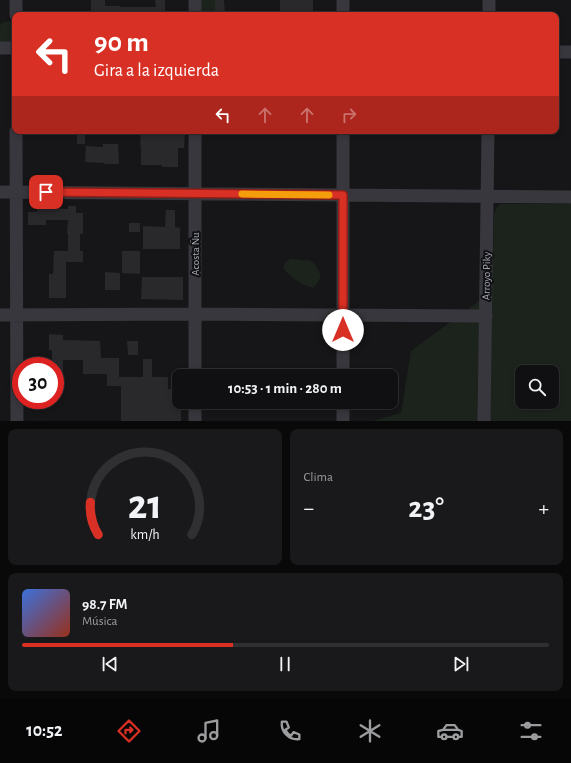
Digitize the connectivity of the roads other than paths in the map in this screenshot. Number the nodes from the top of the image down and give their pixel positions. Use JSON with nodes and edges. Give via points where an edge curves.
{"nodes":[{"id":1,"x":16,"y":0,"type":"edge"},
{"id":2,"x":195,"y":0,"type":"edge"},
{"id":3,"x":343,"y":0,"type":"edge"},
{"id":4,"x":489,"y":0,"type":"edge"},
{"id":5,"x":16,"y":12,"type":"edge"},
{"id":6,"x":195,"y":12,"type":"edge"},
{"id":7,"x":343,"y":12,"type":"edge"},
{"id":8,"x":489,"y":12,"type":"edge"},
{"id":9,"x":0,"y":48,"type":"edge"},
{"id":10,"x":12,"y":48,"type":"edge"},
{"id":11,"x":559,"y":52,"type":"edge"},
{"id":12,"x":571,"y":52,"type":"edge"},
{"id":13,"x":16,"y":134,"type":"edge"},
{"id":14,"x":195,"y":134,"type":"edge"},
{"id":15,"x":343,"y":134,"type":"edge"},
{"id":16,"x":488,"y":134,"type":"edge"},
{"id":17,"x":0,"y":192,"type":"edge"},
{"id":18,"x":16,"y":192,"type":"junction"},
{"id":19,"x":195,"y":194,"type":"junction"},
{"id":20,"x":343,"y":195,"type":"junction"},
{"id":21,"x":487,"y":196,"type":"junction"},
{"id":22,"x":571,"y":197,"type":"edge"},
{"id":23,"x":195,"y":314,"type":"junction"},
{"id":24,"x":0,"y":315,"type":"edge"},
{"id":25,"x":17,"y":315,"type":"junction"},
{"id":26,"x":343,"y":315,"type":"junction"},
{"id":27,"x":486,"y":316,"type":"junction"},
{"id":28,"x":195,"y":369,"type":"edge"},
{"id":29,"x":343,"y":369,"type":"edge"},
{"id":30,"x":195,"y":409,"type":"edge"},
{"id":31,"x":343,"y":409,"type":"edge"},
{"id":32,"x":17,"y":421,"type":"edge"},
{"id":33,"x":195,"y":421,"type":"edge"},
{"id":34,"x":343,"y":421,"type":"edge"},
{"id":35,"x":484,"y":421,"type":"edge"}],
"edges":[{"from":1,"to":5,"type":"street"},
{"from":2,"to":6,"type":"street"},
{"from":3,"to":7,"type":"street"},
{"from":4,"to":8,"type":"street"},
{"from":9,"to":10,"type":"street"},
{"from":11,"to":12,"type":"street"},
{"from":13,"to":18,"type":"street"},
{"from":14,"to":19,"type":"street","name":"Acosta Ñu"},
{"from":15,"to":20,"type":"street"},
{"from":16,"to":21,"type":"street","name":"Arroyo Piky"},
{"from":17,"to":18,"type":"street"},
{"from":18,"to":19,"type":"street"},
{"from":18,"to":25,"type":"street"},
{"from":19,"to":20,"type":"street"},
{"from":19,"to":23,"type":"street","name":"Acosta Ñu"},
{"from":20,"to":21,"type":"street"},
{"from":20,"to":26,"type":"street"},
{"from":21,"to":22,"type":"street"},
{"from":21,"to":27,"type":"street","name":"Arroyo Piky"},
{"from":23,"to":25,"type":"street"},
{"from":23,"to":26,"type":"street"},
{"from":23,"to":28,"type":"street","name":"Acosta Ñu"},
{"from":24,"to":25,"type":"street"},
{"from":25,"to":32,"type":"street"},
{"from":26,"to":27,"type":"street"},
{"from":26,"to":29,"type":"street"},
{"from":27,"to":35,"type":"street","name":"Arroyo Piky"},
{"from":30,"to":33,"type":"street"},
{"from":31,"to":34,"type":"street"}]}
